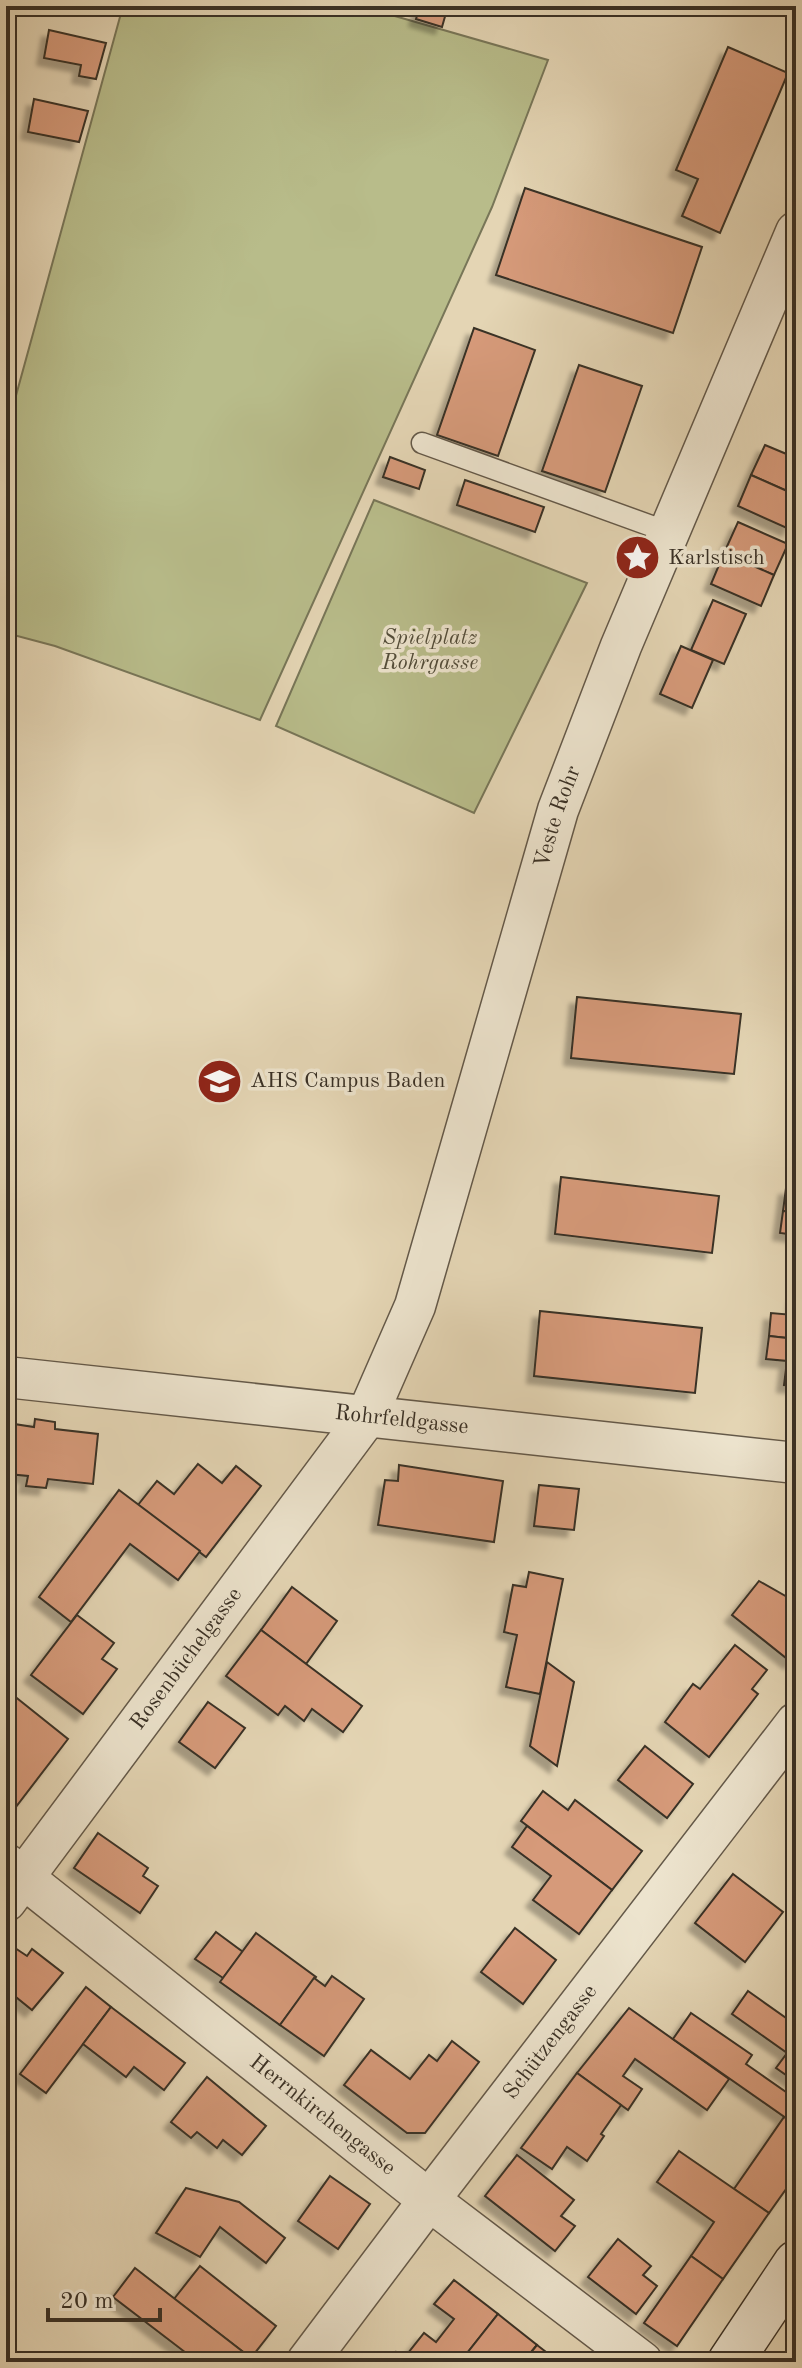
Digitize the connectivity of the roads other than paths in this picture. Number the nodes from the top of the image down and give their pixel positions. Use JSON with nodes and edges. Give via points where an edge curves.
{"nodes":[{"id":1,"x":796,"y":232,"type":"edge"},
{"id":2,"x":422,"y":443,"type":"dead end"},
{"id":3,"x":668,"y":532,"type":"junction"},
{"id":4,"x":6,"y":1377,"type":"edge"},
{"id":5,"x":366,"y":1418,"type":"junction"},
{"id":6,"x":796,"y":1463,"type":"edge"},
{"id":7,"x":796,"y":1723,"type":"edge"},
{"id":8,"x":12,"y":1881,"type":"edge"},
{"id":9,"x":429,"y":2200,"type":"junction"},
{"id":10,"x":796,"y":2263,"type":"edge"},
{"id":11,"x":307,"y":2362,"type":"edge"},
{"id":12,"x":642,"y":2362,"type":"edge"},
{"id":13,"x":730,"y":2362,"type":"edge"}],
"edges":[{"from":1,"to":3,"type":"street","name":"Veste Rohr"},
{"from":2,"to":3,"type":"lane"},
{"from":3,"to":5,"type":"street","name":"Veste Rohr","via":[[558,810],[415,1306]]},
{"from":4,"to":5,"type":"street","name":"Rohrfeldgasse"},
{"from":5,"to":6,"type":"street","name":"Rohrfeldgasse"},
{"from":5,"to":8,"type":"street","name":"Rosenbüchelgasse"},
{"from":7,"to":9,"type":"street","name":"Schützengasse"},
{"from":8,"to":9,"type":"street","name":"Herrnkirchengasse"},
{"from":9,"to":11,"type":"street","name":"Schützengasse"},
{"from":9,"to":12,"type":"street","name":"Herrnkirchengasse"},
{"from":10,"to":13,"type":"main road"}]}
